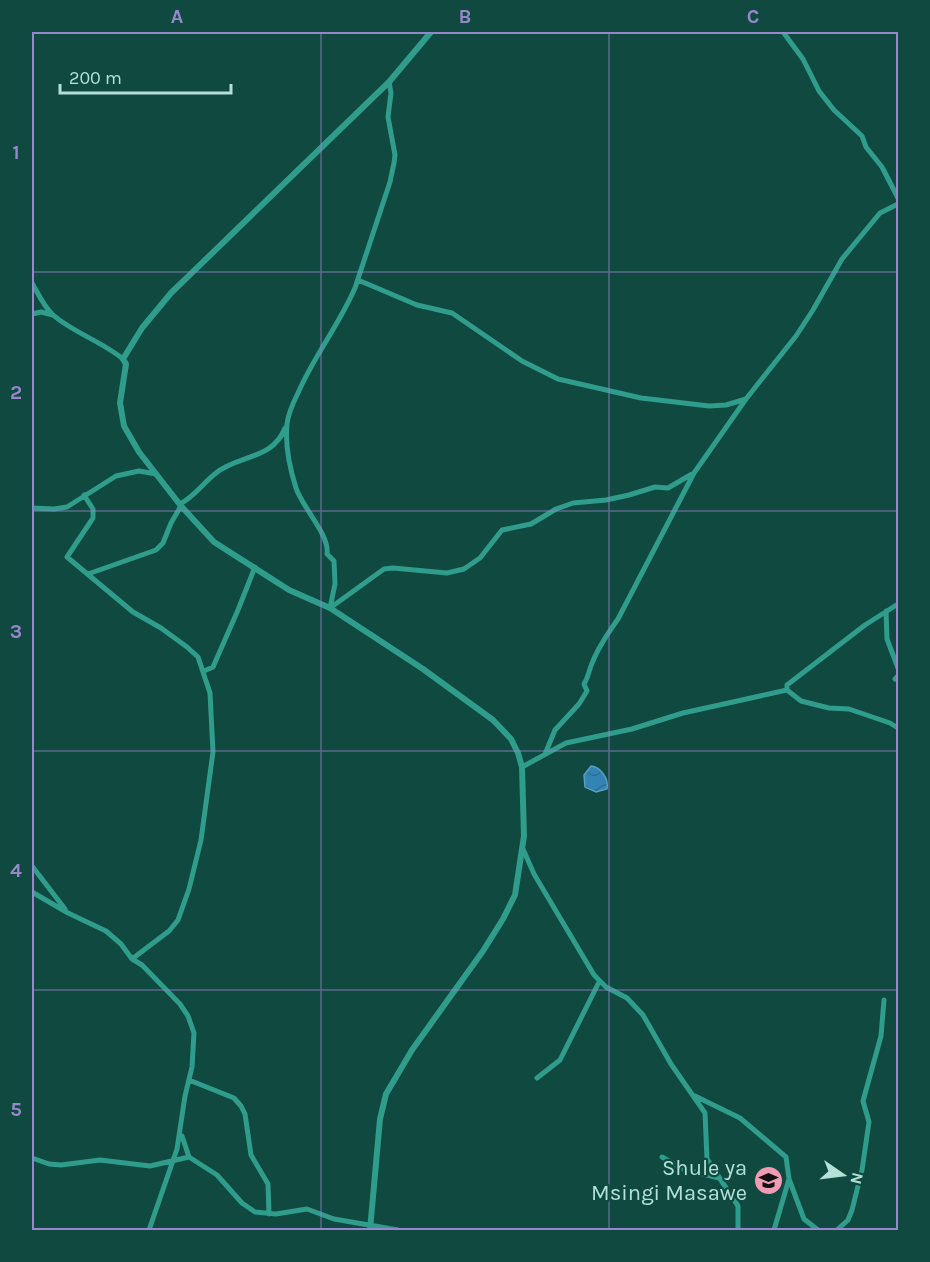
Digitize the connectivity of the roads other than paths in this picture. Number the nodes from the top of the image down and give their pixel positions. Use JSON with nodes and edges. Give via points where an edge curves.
{"nodes":[{"id":1,"x":431,"y":32,"type":"edge"},
{"id":2,"x":783,"y":32,"type":"edge"},
{"id":3,"x":388,"y":82,"type":"junction"},
{"id":4,"x":898,"y":198,"type":"edge"},
{"id":5,"x":898,"y":204,"type":"edge"},
{"id":6,"x":358,"y":280,"type":"junction"},
{"id":7,"x":32,"y":283,"type":"edge"},
{"id":8,"x":32,"y":314,"type":"edge"},
{"id":9,"x":54,"y":316,"type":"junction"},
{"id":10,"x":123,"y":359,"type":"junction"},
{"id":11,"x":746,"y":399,"type":"junction"},
{"id":12,"x":287,"y":423,"type":"junction"},
{"id":13,"x":694,"y":473,"type":"junction"},
{"id":14,"x":158,"y":474,"type":"junction"},
{"id":15,"x":84,"y":495,"type":"junction"},
{"id":16,"x":181,"y":505,"type":"junction"},
{"id":17,"x":32,"y":508,"type":"edge"},
{"id":18,"x":255,"y":567,"type":"junction"},
{"id":19,"x":88,"y":574,"type":"junction"},
{"id":20,"x":898,"y":604,"type":"edge"},
{"id":21,"x":330,"y":608,"type":"junction"},
{"id":22,"x":886,"y":611,"type":"junction"},
{"id":23,"x":898,"y":668,"type":"edge"},
{"id":24,"x":204,"y":671,"type":"junction"},
{"id":25,"x":787,"y":690,"type":"junction"},
{"id":26,"x":898,"y":728,"type":"edge"},
{"id":27,"x":545,"y":754,"type":"junction"},
{"id":28,"x":522,"y":767,"type":"junction"},
{"id":29,"x":523,"y":849,"type":"junction"},
{"id":30,"x":32,"y":866,"type":"edge"},
{"id":31,"x":32,"y":892,"type":"edge"},
{"id":32,"x":68,"y":913,"type":"junction"},
{"id":33,"x":132,"y":958,"type":"junction"},
{"id":34,"x":599,"y":982,"type":"junction"},
{"id":35,"x":884,"y":1000,"type":"dead end"},
{"id":36,"x":537,"y":1078,"type":"dead end"},
{"id":37,"x":189,"y":1080,"type":"junction"},
{"id":38,"x":693,"y":1095,"type":"junction"},
{"id":39,"x":181,"y":1130,"type":"junction"},
{"id":40,"x":189,"y":1157,"type":"junction"},
{"id":41,"x":662,"y":1157,"type":"dead end"},
{"id":42,"x":32,"y":1158,"type":"edge"},
{"id":43,"x":172,"y":1160,"type":"junction"},
{"id":44,"x":719,"y":1178,"type":"junction"},
{"id":45,"x":789,"y":1179,"type":"junction"},
{"id":46,"x":269,"y":1214,"type":"junction"},
{"id":47,"x":370,"y":1228,"type":"edge"},
{"id":48,"x":149,"y":1230,"type":"edge"},
{"id":49,"x":398,"y":1230,"type":"edge"},
{"id":50,"x":738,"y":1230,"type":"edge"},
{"id":51,"x":774,"y":1230,"type":"edge"},
{"id":52,"x":818,"y":1230,"type":"edge"},
{"id":53,"x":837,"y":1230,"type":"edge"}],
"edges":[{"from":1,"to":3,"type":"street"},
{"from":2,"to":4,"type":"street","via":[[803,59],[819,91],[862,136]]},
{"from":3,"to":6,"type":"street","via":[[394,163]]},
{"from":3,"to":10,"type":"street","via":[[171,293]]},
{"from":5,"to":11,"type":"street","via":[[880,213],[842,259],[796,336]]},
{"from":6,"to":11,"type":"street","via":[[417,305],[452,313],[516,357],[558,379],[641,398],[709,406]]},
{"from":6,"to":12,"type":"street","via":[[304,378]]},
{"from":7,"to":9,"type":"street"},
{"from":8,"to":9,"type":"street"},
{"from":9,"to":10,"type":"street"},
{"from":10,"to":14,"type":"street","via":[[126,363],[120,403],[124,426]]},
{"from":11,"to":13,"type":"street"},
{"from":12,"to":16,"type":"street","via":[[266,450],[217,472]]},
{"from":12,"to":21,"type":"street","via":[[296,489],[334,561]]},
{"from":13,"to":21,"type":"street","via":[[668,488],[655,487],[618,498],[573,503],[531,524],[502,531],[480,558],[455,572],[384,569]]},
{"from":13,"to":27,"type":"street","via":[[592,663],[584,684],[587,691],[555,730]]},
{"from":14,"to":15,"type":"street","via":[[139,471],[116,476]]},
{"from":14,"to":16,"type":"street"},
{"from":15,"to":17,"type":"street","via":[[67,507]]},
{"from":15,"to":19,"type":"street","via":[[93,509],[93,518],[67,557]]},
{"from":16,"to":18,"type":"street","via":[[214,542]]},
{"from":16,"to":19,"type":"street","via":[[164,543],[156,550]]},
{"from":18,"to":21,"type":"street","via":[[289,590]]},
{"from":18,"to":24,"type":"street","via":[[213,667]]},
{"from":19,"to":24,"type":"street","via":[[133,612],[188,647]]},
{"from":20,"to":22,"type":"street"},
{"from":21,"to":28,"type":"street","via":[[493,720],[511,739]]},
{"from":22,"to":23,"type":"street","via":[[887,639]]},
{"from":22,"to":25,"type":"street","via":[[794,678]]},
{"from":24,"to":33,"type":"street","via":[[210,693],[213,752],[201,840],[189,890],[170,931]]},
{"from":25,"to":26,"type":"street","via":[[801,701],[849,709]]},
{"from":25,"to":27,"type":"street","via":[[566,743]]},
{"from":27,"to":28,"type":"street"},
{"from":28,"to":29,"type":"street"},
{"from":29,"to":34,"type":"street"},
{"from":29,"to":47,"type":"street","via":[[515,895],[503,919],[386,1094]]},
{"from":30,"to":32,"type":"street"},
{"from":31,"to":32,"type":"street"},
{"from":32,"to":33,"type":"street","via":[[106,932]]},
{"from":33,"to":37,"type":"street","via":[[188,1016],[194,1033]]},
{"from":34,"to":36,"type":"street","via":[[560,1060]]},
{"from":34,"to":38,"type":"street","via":[[627,998],[643,1015]]},
{"from":35,"to":53,"type":"street","via":[[881,1036],[863,1101],[868,1122],[862,1170],[848,1220]]},
{"from":37,"to":39,"type":"street"},
{"from":37,"to":46,"type":"street","via":[[234,1098],[241,1106],[250,1155],[268,1184]]},
{"from":38,"to":44,"type":"street","via":[[705,1113],[707,1159]]},
{"from":38,"to":45,"type":"street","via":[[740,1118],[786,1157]]},
{"from":39,"to":40,"type":"street"},
{"from":39,"to":43,"type":"street"},
{"from":40,"to":43,"type":"street"},
{"from":40,"to":46,"type":"street","via":[[217,1175],[249,1209]]},
{"from":41,"to":44,"type":"street","via":[[683,1169]]},
{"from":42,"to":43,"type":"street","via":[[61,1165],[100,1160],[150,1166]]},
{"from":43,"to":48,"type":"street"},
{"from":44,"to":50,"type":"street","via":[[738,1206]]},
{"from":45,"to":51,"type":"street"},
{"from":45,"to":52,"type":"street","via":[[804,1219]]},
{"from":46,"to":47,"type":"street","via":[[307,1209]]},
{"from":47,"to":49,"type":"street"}]}
